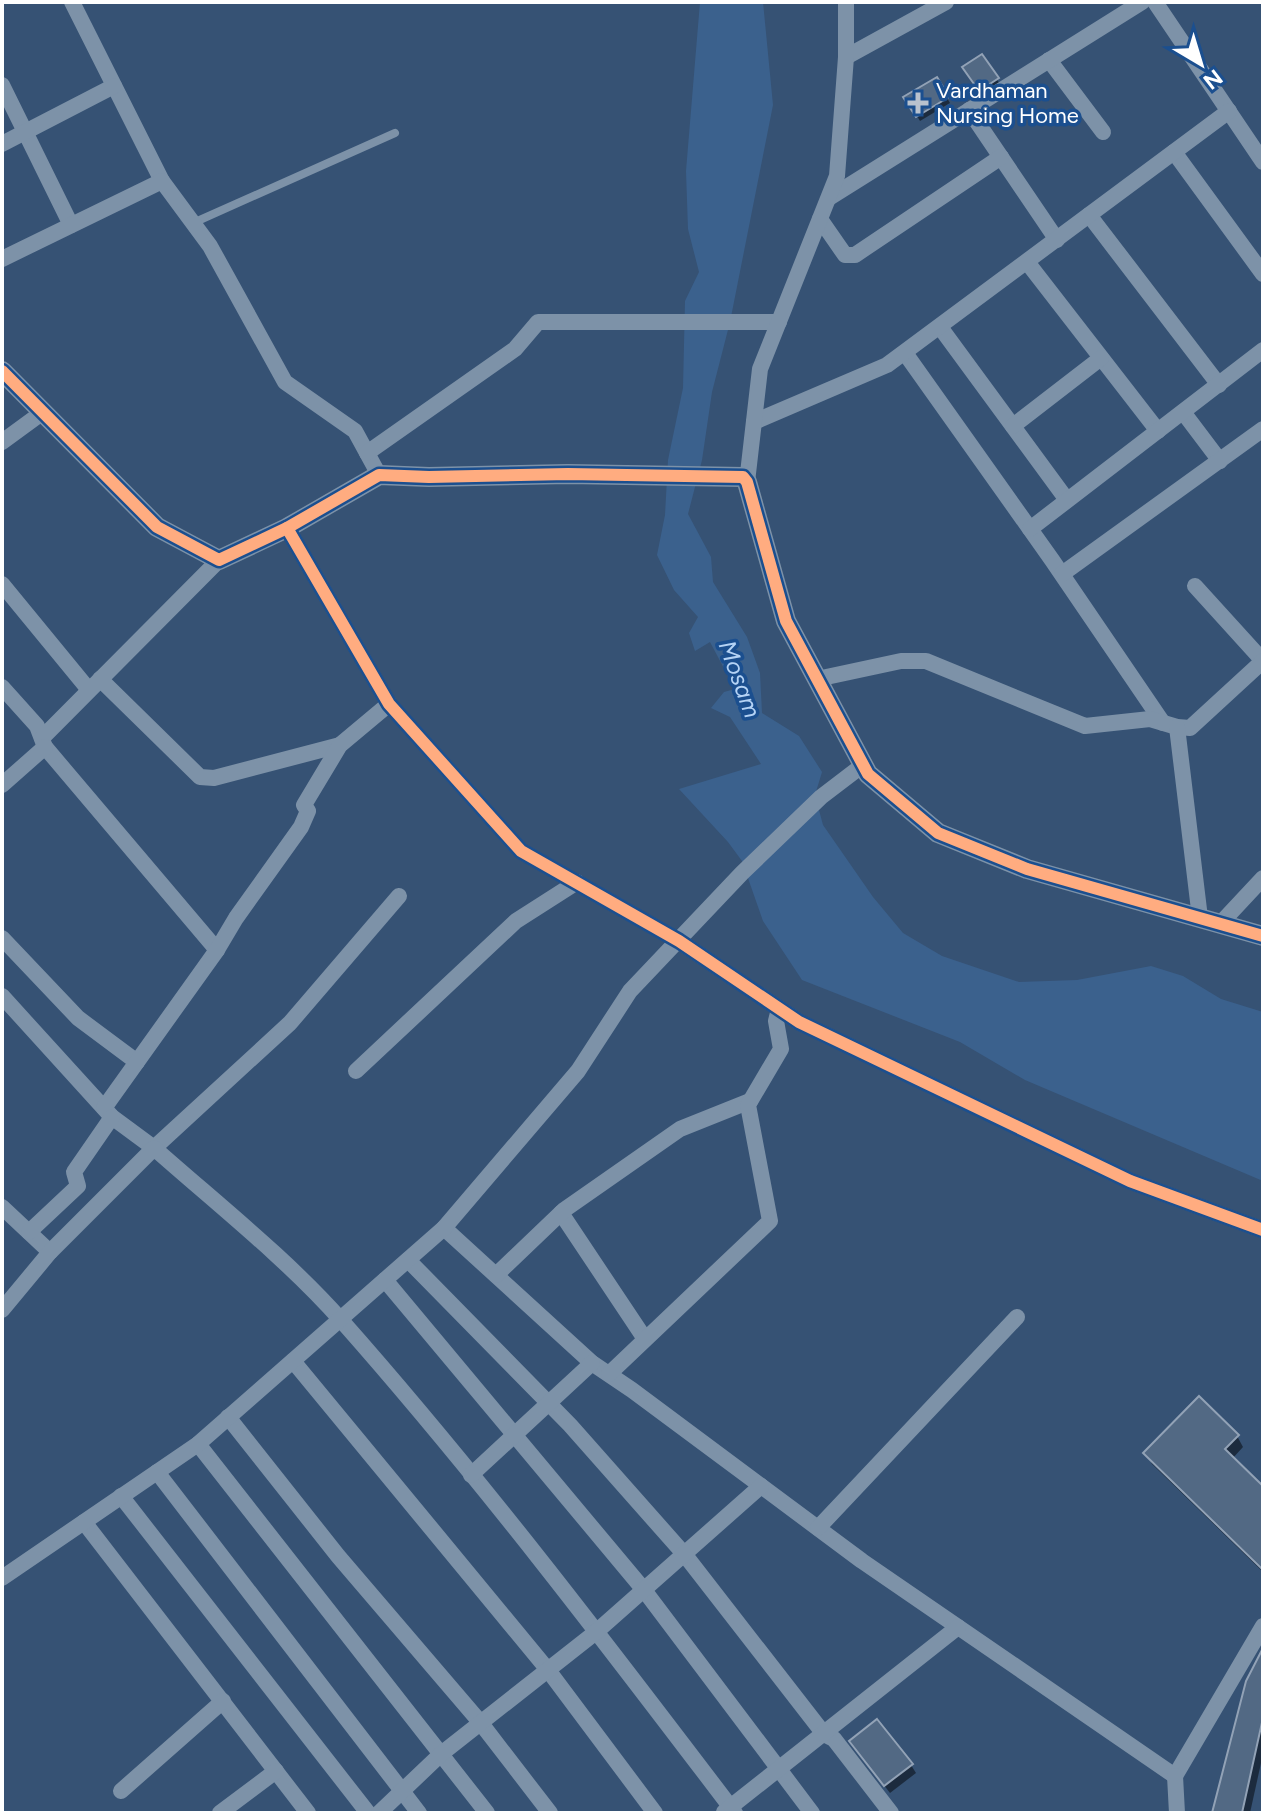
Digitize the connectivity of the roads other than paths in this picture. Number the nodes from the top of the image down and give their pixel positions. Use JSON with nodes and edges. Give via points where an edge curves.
{"nodes":[{"id":1,"x":72,"y":2,"type":"edge"},
{"id":2,"x":846,"y":2,"type":"edge"},
{"id":3,"x":946,"y":2,"type":"edge"},
{"id":4,"x":1142,"y":2,"type":"edge"},
{"id":5,"x":1155,"y":2,"type":"edge"},
{"id":6,"x":846,"y":57,"type":"junction"},
{"id":7,"x":1049,"y":60,"type":"junction"},
{"id":8,"x":2,"y":85,"type":"edge"},
{"id":9,"x":114,"y":86,"type":"junction"},
{"id":10,"x":969,"y":110,"type":"junction"},
{"id":11,"x":1229,"y":111,"type":"junction"},
{"id":12,"x":25,"y":132,"type":"junction"},
{"id":13,"x":1103,"y":132,"type":"dead end"},
{"id":14,"x":395,"y":133,"type":"dead end"},
{"id":15,"x":2,"y":144,"type":"edge"},
{"id":16,"x":1174,"y":152,"type":"junction"},
{"id":17,"x":1001,"y":157,"type":"junction"},
{"id":18,"x":1263,"y":162,"type":"edge"},
{"id":19,"x":162,"y":181,"type":"junction"},
{"id":20,"x":829,"y":198,"type":"junction"},
{"id":21,"x":1089,"y":215,"type":"junction"},
{"id":22,"x":820,"y":219,"type":"junction"},
{"id":23,"x":193,"y":223,"type":"junction"},
{"id":24,"x":71,"y":225,"type":"junction"},
{"id":25,"x":1057,"y":240,"type":"junction"},
{"id":26,"x":2,"y":259,"type":"edge"},
{"id":27,"x":1027,"y":262,"type":"junction"},
{"id":28,"x":1263,"y":274,"type":"edge"},
{"id":29,"x":779,"y":322,"type":"junction"},
{"id":30,"x":940,"y":327,"type":"junction"},
{"id":31,"x":1263,"y":350,"type":"edge"},
{"id":32,"x":905,"y":353,"type":"junction"},
{"id":33,"x":1101,"y":358,"type":"junction"},
{"id":34,"x":2,"y":371,"type":"edge"},
{"id":35,"x":1219,"y":385,"type":"junction"},
{"id":36,"x":43,"y":412,"type":"junction"},
{"id":37,"x":1183,"y":412,"type":"junction"},
{"id":38,"x":754,"y":422,"type":"junction"},
{"id":39,"x":1013,"y":426,"type":"junction"},
{"id":40,"x":1263,"y":429,"type":"edge"},
{"id":41,"x":1158,"y":431,"type":"junction"},
{"id":42,"x":2,"y":442,"type":"edge"},
{"id":43,"x":367,"y":453,"type":"junction"},
{"id":44,"x":1220,"y":461,"type":"junction"},
{"id":45,"x":379,"y":475,"type":"junction"},
{"id":46,"x":745,"y":480,"type":"junction"},
{"id":47,"x":1067,"y":500,"type":"junction"},
{"id":48,"x":287,"y":528,"type":"junction"},
{"id":49,"x":1030,"y":529,"type":"junction"},
{"id":50,"x":219,"y":560,"type":"junction"},
{"id":51,"x":1062,"y":574,"type":"junction"},
{"id":52,"x":2,"y":584,"type":"edge"},
{"id":53,"x":1195,"y":586,"type":"dead end"},
{"id":54,"x":1263,"y":661,"type":"edge"},
{"id":55,"x":817,"y":679,"type":"junction"},
{"id":56,"x":95,"y":684,"type":"junction"},
{"id":57,"x":2,"y":687,"type":"edge"},
{"id":58,"x":389,"y":704,"type":"junction"},
{"id":59,"x":1170,"y":725,"type":"junction"},
{"id":60,"x":43,"y":742,"type":"junction"},
{"id":61,"x":340,"y":745,"type":"junction"},
{"id":62,"x":863,"y":765,"type":"junction"},
{"id":63,"x":2,"y":785,"type":"edge"},
{"id":64,"x":1263,"y":878,"type":"edge"},
{"id":65,"x":577,"y":882,"type":"junction"},
{"id":66,"x":399,"y":896,"type":"dead end"},
{"id":67,"x":1200,"y":918,"type":"junction"},
{"id":68,"x":1220,"y":924,"type":"junction"},
{"id":69,"x":1263,"y":936,"type":"edge"},
{"id":70,"x":2,"y":938,"type":"edge"},
{"id":71,"x":679,"y":941,"type":"junction"},
{"id":72,"x":217,"y":950,"type":"junction"},
{"id":73,"x":2,"y":996,"type":"edge"},
{"id":74,"x":779,"y":1009,"type":"junction"},
{"id":75,"x":137,"y":1062,"type":"junction"},
{"id":76,"x":356,"y":1071,"type":"dead end"},
{"id":77,"x":750,"y":1101,"type":"junction"},
{"id":78,"x":108,"y":1112,"type":"junction"},
{"id":79,"x":154,"y":1148,"type":"junction"},
{"id":80,"x":2,"y":1207,"type":"edge"},
{"id":81,"x":561,"y":1213,"type":"junction"},
{"id":82,"x":444,"y":1228,"type":"junction"},
{"id":83,"x":1263,"y":1230,"type":"edge"},
{"id":84,"x":29,"y":1232,"type":"junction"},
{"id":85,"x":50,"y":1252,"type":"junction"},
{"id":86,"x":408,"y":1260,"type":"junction"},
{"id":87,"x":496,"y":1275,"type":"junction"},
{"id":88,"x":385,"y":1280,"type":"junction"},
{"id":89,"x":2,"y":1310,"type":"edge"},
{"id":90,"x":1017,"y":1317,"type":"dead end"},
{"id":91,"x":340,"y":1319,"type":"junction"},
{"id":92,"x":645,"y":1339,"type":"junction"},
{"id":93,"x":293,"y":1361,"type":"junction"},
{"id":94,"x":592,"y":1363,"type":"junction"},
{"id":95,"x":609,"y":1374,"type":"junction"},
{"id":96,"x":550,"y":1405,"type":"junction"},
{"id":97,"x":228,"y":1417,"type":"junction"},
{"id":98,"x":514,"y":1435,"type":"junction"},
{"id":99,"x":198,"y":1444,"type":"junction"},
{"id":100,"x":157,"y":1472,"type":"junction"},
{"id":101,"x":471,"y":1475,"type":"junction"},
{"id":102,"x":761,"y":1486,"type":"junction"},
{"id":103,"x":121,"y":1496,"type":"junction"},
{"id":104,"x":84,"y":1522,"type":"junction"},
{"id":105,"x":818,"y":1528,"type":"junction"},
{"id":106,"x":685,"y":1555,"type":"junction"},
{"id":107,"x":2,"y":1578,"type":"edge"},
{"id":108,"x":644,"y":1590,"type":"junction"},
{"id":109,"x":1263,"y":1626,"type":"edge"},
{"id":110,"x":958,"y":1627,"type":"junction"},
{"id":111,"x":596,"y":1632,"type":"junction"},
{"id":112,"x":548,"y":1670,"type":"junction"},
{"id":113,"x":223,"y":1701,"type":"junction"},
{"id":114,"x":480,"y":1722,"type":"junction"},
{"id":115,"x":824,"y":1734,"type":"junction"},
{"id":116,"x":441,"y":1754,"type":"junction"},
{"id":117,"x":778,"y":1769,"type":"junction"},
{"id":118,"x":276,"y":1771,"type":"junction"},
{"id":119,"x":1175,"y":1776,"type":"junction"},
{"id":120,"x":121,"y":1791,"type":"dead end"},
{"id":121,"x":402,"y":1793,"type":"junction"},
{"id":122,"x":729,"y":1811,"type":"edge"},
{"id":123,"x":220,"y":1813,"type":"edge"},
{"id":124,"x":308,"y":1813,"type":"edge"},
{"id":125,"x":368,"y":1813,"type":"edge"},
{"id":126,"x":379,"y":1813,"type":"edge"},
{"id":127,"x":419,"y":1813,"type":"edge"},
{"id":128,"x":487,"y":1813,"type":"edge"},
{"id":129,"x":550,"y":1813,"type":"edge"},
{"id":130,"x":655,"y":1813,"type":"edge"},
{"id":131,"x":812,"y":1813,"type":"edge"},
{"id":132,"x":891,"y":1813,"type":"edge"},
{"id":133,"x":1177,"y":1813,"type":"edge"}],
"edges":[{"from":1,"to":9,"type":"street"},
{"from":2,"to":6,"type":"street"},
{"from":3,"to":6,"type":"street"},
{"from":4,"to":7,"type":"street"},
{"from":5,"to":11,"type":"street"},
{"from":6,"to":20,"type":"street","via":[[837,176]]},
{"from":7,"to":10,"type":"street"},
{"from":7,"to":13,"type":"street"},
{"from":8,"to":12,"type":"street"},
{"from":9,"to":12,"type":"street"},
{"from":9,"to":19,"type":"street"},
{"from":10,"to":17,"type":"street"},
{"from":10,"to":20,"type":"street"},
{"from":11,"to":16,"type":"street"},
{"from":11,"to":18,"type":"street"},
{"from":12,"to":15,"type":"street"},
{"from":12,"to":24,"type":"street"},
{"from":14,"to":23,"type":"lane"},
{"from":16,"to":21,"type":"street"},
{"from":16,"to":28,"type":"street"},
{"from":17,"to":22,"type":"street","via":[[855,255],[839,250]]},
{"from":17,"to":25,"type":"street"},
{"from":19,"to":23,"type":"street"},
{"from":19,"to":24,"type":"street"},
{"from":20,"to":22,"type":"street"},
{"from":21,"to":25,"type":"street"},
{"from":21,"to":35,"type":"street"},
{"from":22,"to":29,"type":"street"},
{"from":23,"to":43,"type":"street","via":[[285,382],[355,431]]},
{"from":24,"to":26,"type":"street"},
{"from":25,"to":27,"type":"street"},
{"from":27,"to":30,"type":"street"},
{"from":27,"to":33,"type":"street"},
{"from":29,"to":38,"type":"street","via":[[760,369]]},
{"from":29,"to":43,"type":"street","via":[[542,322],[533,325],[515,349]]},
{"from":30,"to":32,"type":"street"},
{"from":30,"to":39,"type":"street"},
{"from":31,"to":35,"type":"street"},
{"from":32,"to":38,"type":"street","via":[[871,374]]},
{"from":32,"to":49,"type":"street"},
{"from":33,"to":39,"type":"street"},
{"from":33,"to":41,"type":"street"},
{"from":34,"to":36,"type":"street"},
{"from":35,"to":37,"type":"street"},
{"from":36,"to":42,"type":"street"},
{"from":36,"to":50,"type":"street","via":[[157,527]]},
{"from":37,"to":41,"type":"street"},
{"from":37,"to":44,"type":"street"},
{"from":38,"to":46,"type":"street"},
{"from":39,"to":47,"type":"street"},
{"from":40,"to":44,"type":"street"},
{"from":41,"to":47,"type":"street"},
{"from":43,"to":45,"type":"street"},
{"from":44,"to":51,"type":"street"},
{"from":45,"to":46,"type":"street"},
{"from":45,"to":48,"type":"street"},
{"from":46,"to":55,"type":"street","via":[[786,621]]},
{"from":47,"to":49,"type":"street"},
{"from":48,"to":50,"type":"street"},
{"from":48,"to":58,"type":"street"},
{"from":49,"to":51,"type":"street"},
{"from":50,"to":56,"type":"street"},
{"from":51,"to":59,"type":"street"},
{"from":52,"to":56,"type":"street"},
{"from":53,"to":54,"type":"street"},
{"from":54,"to":59,"type":"street","via":[[1190,728]]},
{"from":55,"to":59,"type":"street","via":[[901,661],[926,661],[1085,726],[1150,719]]},
{"from":55,"to":62,"type":"street"},
{"from":56,"to":60,"type":"street"},
{"from":56,"to":61,"type":"street","via":[[200,777],[214,778]]},
{"from":57,"to":60,"type":"street","via":[[37,726]]},
{"from":58,"to":61,"type":"street"},
{"from":58,"to":65,"type":"street","via":[[521,851]]},
{"from":59,"to":67,"type":"street"},
{"from":60,"to":63,"type":"street"},
{"from":60,"to":72,"type":"street"},
{"from":61,"to":72,"type":"street","via":[[304,805],[308,811],[301,827]]},
{"from":62,"to":67,"type":"street","via":[[938,833],[1027,869]]},
{"from":62,"to":71,"type":"street","via":[[821,797]]},
{"from":64,"to":68,"type":"street"},
{"from":65,"to":71,"type":"street"},
{"from":65,"to":76,"type":"street","via":[[516,921]]},
{"from":66,"to":79,"type":"street","via":[[290,1023]]},
{"from":67,"to":68,"type":"street"},
{"from":68,"to":69,"type":"street"},
{"from":70,"to":75,"type":"street","via":[[78,1018]]},
{"from":71,"to":74,"type":"street"},
{"from":71,"to":82,"type":"street","via":[[630,991],[578,1071]]},
{"from":72,"to":75,"type":"street"},
{"from":73,"to":78,"type":"street"},
{"from":74,"to":77,"type":"street","via":[[781,1049]]},
{"from":74,"to":83,"type":"street","via":[[1130,1181]]},
{"from":75,"to":78,"type":"street"},
{"from":77,"to":81,"type":"street","via":[[687,1125]]},
{"from":77,"to":92,"type":"street","via":[[770,1221]]},
{"from":78,"to":79,"type":"street"},
{"from":78,"to":84,"type":"street","via":[[74,1172],[78,1186]]},
{"from":79,"to":85,"type":"street"},
{"from":79,"to":91,"type":"street"},
{"from":80,"to":84,"type":"street"},
{"from":81,"to":87,"type":"street"},
{"from":81,"to":92,"type":"street"},
{"from":82,"to":86,"type":"street"},
{"from":82,"to":87,"type":"street"},
{"from":84,"to":85,"type":"street"},
{"from":85,"to":89,"type":"street"},
{"from":86,"to":88,"type":"street"},
{"from":86,"to":96,"type":"street"},
{"from":87,"to":94,"type":"street"},
{"from":88,"to":91,"type":"street"},
{"from":88,"to":98,"type":"street"},
{"from":90,"to":105,"type":"street"},
{"from":91,"to":93,"type":"street"},
{"from":91,"to":101,"type":"street"},
{"from":92,"to":95,"type":"street"},
{"from":93,"to":97,"type":"street"},
{"from":93,"to":112,"type":"street"},
{"from":94,"to":95,"type":"street"},
{"from":94,"to":96,"type":"street"},
{"from":95,"to":102,"type":"street"},
{"from":96,"to":98,"type":"street"},
{"from":96,"to":106,"type":"street"},
{"from":97,"to":99,"type":"street"},
{"from":97,"to":114,"type":"street"},
{"from":98,"to":101,"type":"street"},
{"from":98,"to":108,"type":"street"},
{"from":99,"to":100,"type":"street"},
{"from":99,"to":116,"type":"street"},
{"from":100,"to":103,"type":"street"},
{"from":100,"to":121,"type":"street"},
{"from":101,"to":111,"type":"street"},
{"from":102,"to":105,"type":"street"},
{"from":102,"to":106,"type":"street"},
{"from":103,"to":104,"type":"street"},
{"from":103,"to":125,"type":"street"},
{"from":104,"to":107,"type":"street"},
{"from":104,"to":113,"type":"street"},
{"from":105,"to":110,"type":"street"},
{"from":106,"to":108,"type":"street"},
{"from":106,"to":115,"type":"street"},
{"from":108,"to":111,"type":"street"},
{"from":108,"to":117,"type":"street"},
{"from":109,"to":119,"type":"street"},
{"from":110,"to":115,"type":"street"},
{"from":110,"to":119,"type":"street"},
{"from":111,"to":112,"type":"street"},
{"from":111,"to":122,"type":"street"},
{"from":112,"to":114,"type":"street"},
{"from":112,"to":130,"type":"street"},
{"from":113,"to":118,"type":"street"},
{"from":113,"to":120,"type":"street"},
{"from":114,"to":116,"type":"street"},
{"from":114,"to":129,"type":"street"},
{"from":115,"to":117,"type":"street"},
{"from":115,"to":132,"type":"street","via":[[834,1739]]},
{"from":116,"to":121,"type":"street"},
{"from":116,"to":128,"type":"street"},
{"from":117,"to":122,"type":"street"},
{"from":117,"to":131,"type":"street"},
{"from":118,"to":123,"type":"street"},
{"from":118,"to":124,"type":"street"},
{"from":119,"to":133,"type":"street"},
{"from":121,"to":126,"type":"street"},
{"from":121,"to":127,"type":"street"}]}
